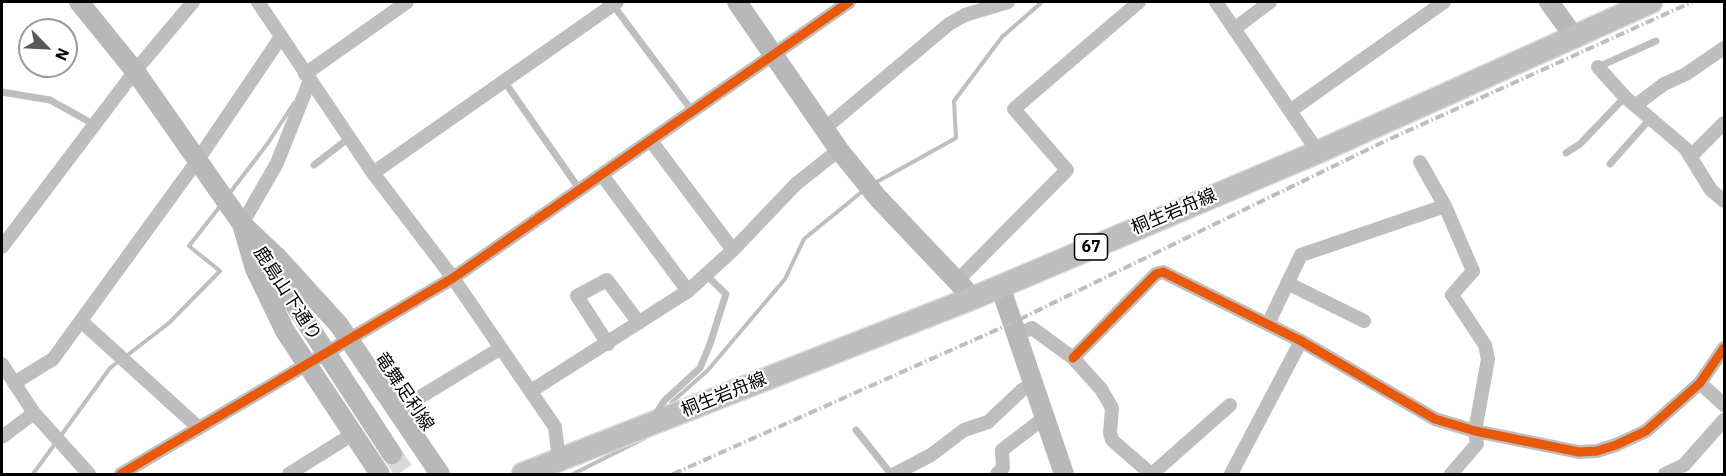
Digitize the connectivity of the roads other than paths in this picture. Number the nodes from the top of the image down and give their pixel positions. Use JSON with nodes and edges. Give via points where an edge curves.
{"nodes":[{"id":1,"x":79,"y":2,"type":"edge"},
{"id":2,"x":193,"y":2,"type":"edge"},
{"id":3,"x":258,"y":2,"type":"edge"},
{"id":4,"x":407,"y":2,"type":"edge"},
{"id":5,"x":737,"y":2,"type":"edge"},
{"id":6,"x":849,"y":2,"type":"edge"},
{"id":7,"x":1008,"y":2,"type":"edge"},
{"id":8,"x":1138,"y":2,"type":"edge"},
{"id":9,"x":1216,"y":2,"type":"edge"},
{"id":10,"x":1270,"y":2,"type":"edge"},
{"id":11,"x":1444,"y":2,"type":"edge"},
{"id":12,"x":1549,"y":2,"type":"edge"},
{"id":13,"x":1651,"y":2,"type":"edge"},
{"id":14,"x":615,"y":3,"type":"edge"},
{"id":15,"x":1234,"y":29,"type":"junction"},
{"id":16,"x":281,"y":37,"type":"junction"},
{"id":17,"x":1575,"y":38,"type":"junction"},
{"id":18,"x":1656,"y":41,"type":"dead end"},
{"id":19,"x":1725,"y":48,"type":"edge"},
{"id":20,"x":774,"y":56,"type":"junction"},
{"id":21,"x":1598,"y":67,"type":"joint"},
{"id":22,"x":135,"y":71,"type":"junction"},
{"id":23,"x":307,"y":77,"type":"junction"},
{"id":24,"x":504,"y":81,"type":"junction"},
{"id":25,"x":2,"y":92,"type":"edge"},
{"id":26,"x":1630,"y":101,"type":"junction"},
{"id":27,"x":1290,"y":111,"type":"junction"},
{"id":28,"x":693,"y":112,"type":"junction"},
{"id":29,"x":1650,"y":119,"type":"junction"},
{"id":30,"x":1725,"y":123,"type":"edge"},
{"id":31,"x":95,"y":125,"type":"junction"},
{"id":32,"x":824,"y":129,"type":"junction"},
{"id":33,"x":349,"y":138,"type":"junction"},
{"id":34,"x":651,"y":141,"type":"junction"},
{"id":35,"x":839,"y":150,"type":"junction"},
{"id":36,"x":1318,"y":152,"type":"junction"},
{"id":37,"x":1566,"y":153,"type":"dead end"},
{"id":38,"x":1691,"y":156,"type":"junction"},
{"id":39,"x":197,"y":161,"type":"junction"},
{"id":40,"x":1420,"y":162,"type":"dead end"},
{"id":41,"x":1610,"y":164,"type":"dead end"},
{"id":42,"x":314,"y":165,"type":"dead end"},
{"id":43,"x":374,"y":173,"type":"junction"},
{"id":44,"x":602,"y":175,"type":"junction"},
{"id":45,"x":580,"y":190,"type":"junction"},
{"id":46,"x":1725,"y":201,"type":"edge"},
{"id":47,"x":1445,"y":206,"type":"junction"},
{"id":48,"x":242,"y":224,"type":"junction"},
{"id":49,"x":2,"y":247,"type":"edge"},
{"id":50,"x":733,"y":250,"type":"junction"},
{"id":51,"x":706,"y":275,"type":"junction"},
{"id":52,"x":453,"y":278,"type":"junction"},
{"id":53,"x":957,"y":281,"type":"junction"},
{"id":54,"x":1287,"y":283,"type":"junction"},
{"id":55,"x":1000,"y":286,"type":"junction"},
{"id":56,"x":688,"y":291,"type":"junction"},
{"id":57,"x":973,"y":298,"type":"junction"},
{"id":58,"x":1364,"y":321,"type":"dead end"},
{"id":59,"x":82,"y":322,"type":"junction"},
{"id":60,"x":639,"y":323,"type":"junction"},
{"id":61,"x":1268,"y":324,"type":"junction"},
{"id":62,"x":1017,"y":335,"type":"junction"},
{"id":63,"x":349,"y":339,"type":"junction"},
{"id":64,"x":1301,"y":341,"type":"junction"},
{"id":65,"x":608,"y":344,"type":"junction"},
{"id":66,"x":501,"y":348,"type":"junction"},
{"id":67,"x":1725,"y":348,"type":"edge"},
{"id":68,"x":326,"y":352,"type":"junction"},
{"id":69,"x":1073,"y":358,"type":"junction"},
{"id":70,"x":2,"y":363,"type":"edge"},
{"id":71,"x":306,"y":364,"type":"junction"},
{"id":72,"x":15,"y":383,"type":"junction"},
{"id":73,"x":1700,"y":383,"type":"junction"},
{"id":74,"x":1033,"y":384,"type":"junction"},
{"id":75,"x":531,"y":391,"type":"junction"},
{"id":76,"x":1230,"y":405,"type":"dead end"},
{"id":77,"x":1725,"y":405,"type":"edge"},
{"id":78,"x":398,"y":411,"type":"junction"},
{"id":79,"x":34,"y":412,"type":"junction"},
{"id":80,"x":1044,"y":418,"type":"junction"},
{"id":81,"x":1725,"y":420,"type":"edge"},
{"id":82,"x":649,"y":425,"type":"junction"},
{"id":83,"x":199,"y":428,"type":"junction"},
{"id":84,"x":856,"y":430,"type":"dead end"},
{"id":85,"x":1475,"y":431,"type":"junction"},
{"id":86,"x":353,"y":434,"type":"junction"},
{"id":87,"x":2,"y":437,"type":"edge"},
{"id":88,"x":392,"y":454,"type":"tunnel mouth"},
{"id":89,"x":559,"y":461,"type":"junction"},
{"id":90,"x":89,"y":474,"type":"edge"},
{"id":91,"x":121,"y":474,"type":"edge"},
{"id":92,"x":289,"y":474,"type":"edge"},
{"id":93,"x":380,"y":474,"type":"tunnel mouth"},
{"id":94,"x":440,"y":474,"type":"edge"},
{"id":95,"x":524,"y":474,"type":"edge"},
{"id":96,"x":893,"y":474,"type":"edge"},
{"id":97,"x":997,"y":474,"type":"edge"},
{"id":98,"x":1064,"y":474,"type":"edge"},
{"id":99,"x":1151,"y":474,"type":"edge"},
{"id":100,"x":1231,"y":474,"type":"edge"},
{"id":101,"x":1451,"y":474,"type":"edge"},
{"id":102,"x":1665,"y":474,"type":"edge"}],
"edges":[{"from":1,"to":22,"type":"main road","name":"竜舞足利線"},
{"from":2,"to":22,"type":"street"},
{"from":3,"to":16,"type":"street"},
{"from":4,"to":23,"type":"street"},
{"from":5,"to":20,"type":"main road"},
{"from":6,"to":20,"type":"street"},
{"from":7,"to":32,"type":"street","via":[[949,24]]},
{"from":8,"to":53,"type":"street","via":[[1014,109],[1067,170]]},
{"from":9,"to":15,"type":"street"},
{"from":10,"to":15,"type":"street"},
{"from":11,"to":27,"type":"street"},
{"from":12,"to":17,"type":"main road"},
{"from":13,"to":17,"type":"main road","name":"桐生岩舟線","number":"67"},
{"from":14,"to":24,"type":"street"},
{"from":14,"to":28,"type":"lane"},
{"from":15,"to":27,"type":"street"},
{"from":16,"to":23,"type":"street"},
{"from":16,"to":39,"type":"street"},
{"from":17,"to":36,"type":"main road","name":"桐生岩舟線","number":"67"},
{"from":18,"to":21,"type":"lane"},
{"from":19,"to":26,"type":"street","via":[[1686,74]]},
{"from":20,"to":28,"type":"street"},
{"from":20,"to":32,"type":"main road"},
{"from":21,"to":26,"type":"street"},
{"from":22,"to":31,"type":"street"},
{"from":22,"to":39,"type":"main road","name":"竜舞足利線"},
{"from":23,"to":33,"type":"street"},
{"from":23,"to":48,"type":"street","via":[[277,163]]},
{"from":24,"to":43,"type":"street"},
{"from":24,"to":45,"type":"lane"},
{"from":25,"to":31,"type":"lane","via":[[50,100]]},
{"from":26,"to":29,"type":"street"},
{"from":26,"to":37,"type":"lane"},
{"from":27,"to":36,"type":"street"},
{"from":28,"to":34,"type":"street"},
{"from":29,"to":38,"type":"street"},
{"from":29,"to":41,"type":"lane"},
{"from":30,"to":38,"type":"street"},
{"from":31,"to":49,"type":"street"},
{"from":32,"to":35,"type":"main road"},
{"from":33,"to":42,"type":"lane"},
{"from":33,"to":43,"type":"street"},
{"from":34,"to":44,"type":"street"},
{"from":34,"to":50,"type":"street"},
{"from":35,"to":50,"type":"street","via":[[796,184]]},
{"from":35,"to":53,"type":"main road","via":[[878,198]]},
{"from":36,"to":55,"type":"main road","name":"桐生岩舟線","number":"67"},
{"from":38,"to":46,"type":"street","via":[[1711,190]]},
{"from":39,"to":48,"type":"main road","name":"竜舞足利線"},
{"from":39,"to":59,"type":"street"},
{"from":40,"to":47,"type":"street"},
{"from":43,"to":52,"type":"street"},
{"from":44,"to":45,"type":"street"},
{"from":44,"to":56,"type":"street"},
{"from":45,"to":52,"type":"street"},
{"from":47,"to":54,"type":"street","via":[[1301,255]]},
{"from":47,"to":85,"type":"street","via":[[1473,271],[1452,295],[1485,345],[1488,359]]},
{"from":48,"to":63,"type":"main road","name":"竜舞足利線","via":[[312,294]]},
{"from":48,"to":68,"type":"main road","name":"鹿島山下通り"},
{"from":48,"to":71,"type":"main road","name":"竜舞足利線","via":[[255,268],[285,331]]},
{"from":50,"to":51,"type":"street"},
{"from":51,"to":56,"type":"street"},
{"from":51,"to":82,"type":"lane","via":[[726,294],[710,344],[700,368],[664,401]]},
{"from":52,"to":63,"type":"street"},
{"from":52,"to":66,"type":"street"},
{"from":53,"to":57,"type":"main road"},
{"from":54,"to":58,"type":"street"},
{"from":54,"to":61,"type":"street"},
{"from":55,"to":57,"type":"main road","name":"桐生岩舟線","number":"67"},
{"from":55,"to":62,"type":"main road"},
{"from":56,"to":60,"type":"street"},
{"from":57,"to":82,"type":"main road","name":"桐生岩舟線","number":"67"},
{"from":59,"to":72,"type":"street","via":[[53,359]]},
{"from":59,"to":83,"type":"street"},
{"from":60,"to":65,"type":"street"},
{"from":60,"to":65,"type":"street","via":[[607,280],[577,296]]},
{"from":61,"to":64,"type":"street"},
{"from":61,"to":69,"type":"street","via":[[1163,272],[1156,274]]},
{"from":62,"to":69,"type":"street","via":[[1032,328]]},
{"from":62,"to":74,"type":"main road"},
{"from":63,"to":68,"type":"street"},
{"from":63,"to":78,"type":"main road","name":"竜舞足利線"},
{"from":64,"to":85,"type":"street","via":[[1435,419]]},
{"from":64,"to":100,"type":"street"},
{"from":65,"to":75,"type":"street"},
{"from":66,"to":75,"type":"street"},
{"from":66,"to":78,"type":"street"},
{"from":67,"to":73,"type":"street"},
{"from":68,"to":71,"type":"street"},
{"from":68,"to":88,"type":"main road","name":"鹿島山下通り"},
{"from":69,"to":99,"type":"street","via":[[1101,389],[1112,408],[1112,440]]},
{"from":70,"to":72,"type":"street"},
{"from":71,"to":83,"type":"street"},
{"from":71,"to":86,"type":"main road","name":"竜舞足利線"},
{"from":72,"to":79,"type":"street"},
{"from":73,"to":77,"type":"street"},
{"from":73,"to":85,"type":"street","via":[[1646,431],[1598,451],[1579,452]]},
{"from":74,"to":80,"type":"main road"},
{"from":74,"to":96,"type":"street","via":[[988,422],[964,430],[931,455]]},
{"from":75,"to":89,"type":"street","via":[[555,427]]},
{"from":76,"to":99,"type":"street"},
{"from":78,"to":94,"type":"main road","name":"竜舞足利線"},
{"from":79,"to":87,"type":"street"},
{"from":79,"to":90,"type":"street"},
{"from":80,"to":97,"type":"street","via":[[1002,450],[1003,468]]},
{"from":80,"to":98,"type":"main road"},
{"from":81,"to":102,"type":"street","via":[[1684,465]]},
{"from":82,"to":89,"type":"main road","name":"桐生岩舟線","number":"67"},
{"from":83,"to":91,"type":"street"},
{"from":84,"to":96,"type":"lane"},
{"from":85,"to":101,"type":"street","via":[[1477,444]]},
{"from":86,"to":92,"type":"street"},
{"from":86,"to":93,"type":"main road","name":"竜舞足利線"},
{"from":89,"to":95,"type":"main road","name":"桐生岩舟線","number":"67"}]}
